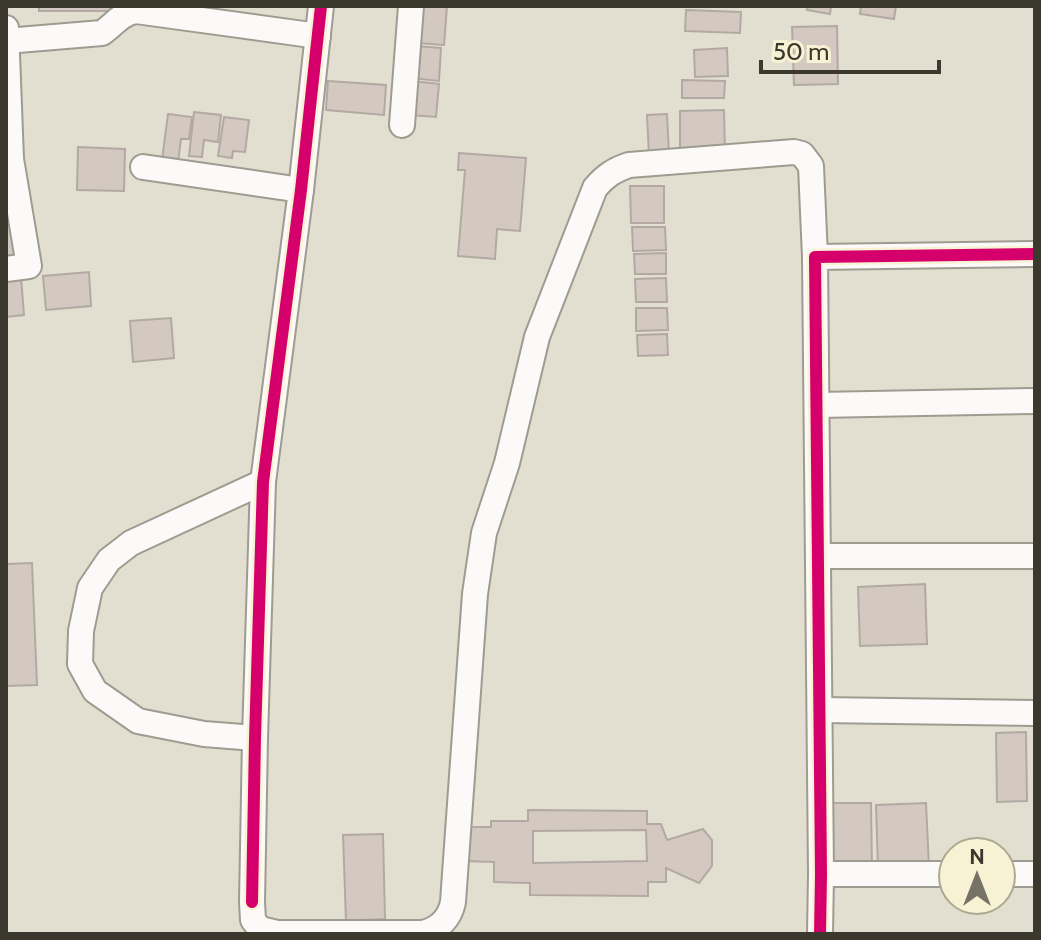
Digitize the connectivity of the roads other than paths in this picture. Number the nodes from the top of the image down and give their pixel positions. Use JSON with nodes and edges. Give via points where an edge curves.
{"nodes":[{"id":1,"x":321,"y":6,"type":"edge"},
{"id":2,"x":411,"y":6,"type":"edge"},
{"id":3,"x":6,"y":28,"type":"edge"},
{"id":4,"x":318,"y":36,"type":"junction"},
{"id":5,"x":6,"y":41,"type":"edge"},
{"id":6,"x":402,"y":125,"type":"dead end"},
{"id":7,"x":8,"y":159,"type":"edge"},
{"id":8,"x":143,"y":167,"type":"dead end"},
{"id":9,"x":301,"y":190,"type":"junction"},
{"id":10,"x":1035,"y":254,"type":"edge"},
{"id":11,"x":815,"y":257,"type":"junction"},
{"id":12,"x":6,"y":269,"type":"edge"},
{"id":13,"x":1035,"y":401,"type":"edge"},
{"id":14,"x":817,"y":405,"type":"junction"},
{"id":15,"x":263,"y":482,"type":"junction"},
{"id":16,"x":819,"y":556,"type":"junction"},
{"id":17,"x":1035,"y":556,"type":"edge"},
{"id":18,"x":820,"y":710,"type":"junction"},
{"id":19,"x":1035,"y":713,"type":"edge"},
{"id":20,"x":255,"y":738,"type":"junction"},
{"id":21,"x":821,"y":874,"type":"junction"},
{"id":22,"x":937,"y":874,"type":"edge"},
{"id":23,"x":820,"y":934,"type":"edge"}],
"edges":[{"from":1,"to":4,"type":"street"},
{"from":2,"to":6,"type":"street"},
{"from":3,"to":5,"type":"street"},
{"from":4,"to":5,"type":"street","via":[[136,11],[116,19],[102,33]]},
{"from":4,"to":9,"type":"street"},
{"from":5,"to":7,"type":"street"},
{"from":7,"to":12,"type":"street","via":[[29,266]]},
{"from":8,"to":9,"type":"street"},
{"from":9,"to":15,"type":"street"},
{"from":10,"to":11,"type":"street"},
{"from":11,"to":14,"type":"street"},
{"from":11,"to":20,"type":"street","via":[[811,166],[802,154],[629,165],[605,176],[595,188],[537,337],[484,533],[453,902],[451,914],[433,930],[260,929],[253,920],[252,902]]},
{"from":13,"to":14,"type":"street"},
{"from":14,"to":16,"type":"street"},
{"from":15,"to":20,"type":"street"},
{"from":15,"to":20,"type":"street","via":[[131,543],[109,560],[90,588],[81,631],[80,664],[95,691],[138,721]]},
{"from":16,"to":17,"type":"street"},
{"from":16,"to":18,"type":"street"},
{"from":18,"to":19,"type":"street"},
{"from":18,"to":21,"type":"street"},
{"from":21,"to":22,"type":"street"},
{"from":21,"to":23,"type":"street"}]}
